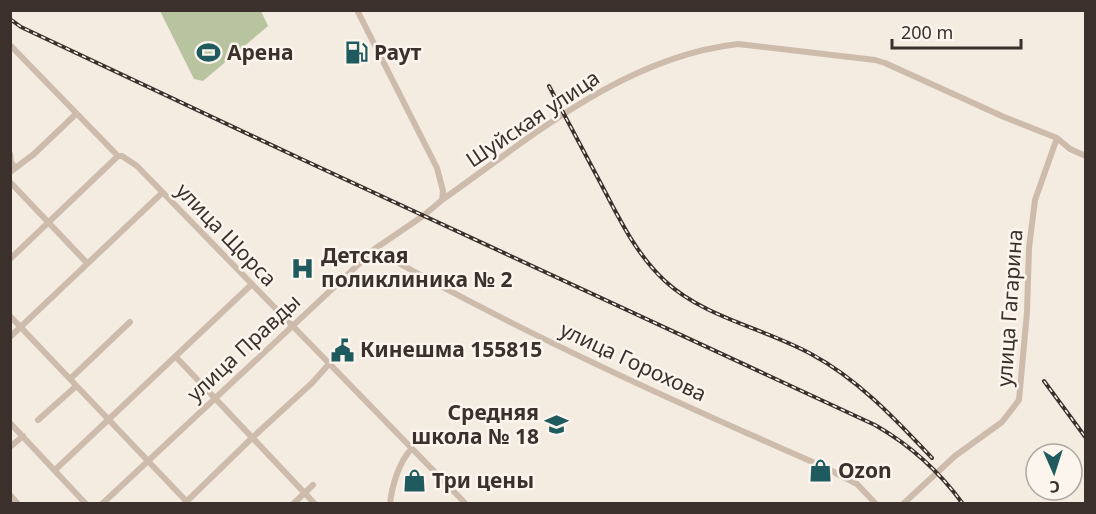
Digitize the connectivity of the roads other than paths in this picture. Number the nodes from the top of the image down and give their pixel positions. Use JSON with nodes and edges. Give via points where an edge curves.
{"nodes":[{"id":1,"x":357,"y":10,"type":"edge"},
{"id":2,"x":11,"y":47,"type":"edge"},
{"id":3,"x":76,"y":114,"type":"junction"},
{"id":4,"x":1057,"y":138,"type":"junction"},
{"id":5,"x":10,"y":154,"type":"edge"},
{"id":6,"x":118,"y":156,"type":"junction"},
{"id":7,"x":1086,"y":156,"type":"edge"},
{"id":8,"x":12,"y":170,"type":"edge"},
{"id":9,"x":10,"y":182,"type":"edge"},
{"id":10,"x":162,"y":193,"type":"junction"},
{"id":11,"x":442,"y":200,"type":"junction"},
{"id":12,"x":49,"y":223,"type":"junction"},
{"id":13,"x":376,"y":248,"type":"junction"},
{"id":14,"x":10,"y":259,"type":"edge"},
{"id":15,"x":87,"y":263,"type":"junction"},
{"id":16,"x":251,"y":285,"type":"junction"},
{"id":17,"x":10,"y":316,"type":"edge"},
{"id":18,"x":130,"y":322,"type":"dead end"},
{"id":19,"x":292,"y":326,"type":"junction"},
{"id":20,"x":21,"y":327,"type":"junction"},
{"id":21,"x":10,"y":337,"type":"edge"},
{"id":22,"x":176,"y":357,"type":"junction"},
{"id":23,"x":329,"y":364,"type":"junction"},
{"id":24,"x":70,"y":379,"type":"junction"},
{"id":25,"x":74,"y":388,"type":"dead end"},
{"id":26,"x":215,"y":398,"type":"junction"},
{"id":27,"x":38,"y":420,"type":"dead end"},
{"id":28,"x":110,"y":420,"type":"junction"},
{"id":29,"x":10,"y":423,"type":"edge"},
{"id":30,"x":23,"y":436,"type":"junction"},
{"id":31,"x":252,"y":437,"type":"junction"},
{"id":32,"x":10,"y":447,"type":"edge"},
{"id":33,"x":412,"y":448,"type":"junction"},
{"id":34,"x":148,"y":460,"type":"junction"},
{"id":35,"x":55,"y":470,"type":"junction"},
{"id":36,"x":313,"y":484,"type":"dead end"},
{"id":37,"x":305,"y":492,"type":"junction"},
{"id":38,"x":10,"y":495,"type":"edge"},
{"id":39,"x":187,"y":503,"type":"edge"},
{"id":40,"x":18,"y":504,"type":"edge"},
{"id":41,"x":86,"y":504,"type":"edge"},
{"id":42,"x":102,"y":504,"type":"edge"},
{"id":43,"x":293,"y":504,"type":"edge"},
{"id":44,"x":315,"y":504,"type":"edge"},
{"id":45,"x":390,"y":504,"type":"edge"},
{"id":46,"x":466,"y":504,"type":"edge"},
{"id":47,"x":876,"y":504,"type":"edge"},
{"id":48,"x":903,"y":504,"type":"edge"}],
"edges":[{"from":1,"to":11,"type":"street","via":[[437,168]]},
{"from":2,"to":3,"type":"street","name":"улица Щорса"},
{"from":3,"to":6,"type":"street","name":"улица Щорса"},
{"from":3,"to":8,"type":"street"},
{"from":4,"to":7,"type":"street","name":"Шуйская улица"},
{"from":4,"to":11,"type":"street","name":"Шуйская улица","via":[[876,60],[738,44],[681,56],[606,88]]},
{"from":4,"to":48,"type":"street","name":"улица Гагарина","via":[[1035,200],[1019,400],[1002,422],[955,456]]},
{"from":5,"to":8,"type":"street"},
{"from":6,"to":10,"type":"street","name":"улица Щорса","via":[[131,161]]},
{"from":6,"to":12,"type":"street"},
{"from":9,"to":12,"type":"street"},
{"from":10,"to":15,"type":"street"},
{"from":10,"to":16,"type":"street","name":"улица Щорса"},
{"from":11,"to":13,"type":"street","name":"улица Правды"},
{"from":12,"to":14,"type":"street"},
{"from":12,"to":15,"type":"street"},
{"from":13,"to":19,"type":"street","name":"улица Правды"},
{"from":13,"to":47,"type":"street","name":"улица Горохова","via":[[514,325],[824,467],[857,484]]},
{"from":15,"to":20,"type":"street"},
{"from":16,"to":19,"type":"street","name":"улица Щорса"},
{"from":16,"to":22,"type":"street"},
{"from":17,"to":20,"type":"street"},
{"from":18,"to":24,"type":"street"},
{"from":19,"to":23,"type":"street","name":"улица Щорса"},
{"from":19,"to":26,"type":"street","name":"улица Правды"},
{"from":20,"to":21,"type":"street"},
{"from":20,"to":24,"type":"street"},
{"from":22,"to":26,"type":"street"},
{"from":22,"to":28,"type":"street"},
{"from":23,"to":31,"type":"street"},
{"from":23,"to":33,"type":"street","name":"улица Щорса"},
{"from":24,"to":28,"type":"street"},
{"from":25,"to":27,"type":"street"},
{"from":26,"to":31,"type":"street"},
{"from":26,"to":34,"type":"street","name":"улица Правды"},
{"from":28,"to":34,"type":"street"},
{"from":28,"to":35,"type":"street"},
{"from":29,"to":30,"type":"street"},
{"from":30,"to":32,"type":"street"},
{"from":30,"to":35,"type":"street"},
{"from":31,"to":37,"type":"street"},
{"from":31,"to":39,"type":"street"},
{"from":33,"to":45,"type":"street","via":[[394,482]]},
{"from":33,"to":46,"type":"street","name":"улица Щорса"},
{"from":34,"to":39,"type":"street"},
{"from":34,"to":42,"type":"street","name":"улица Правды"},
{"from":35,"to":41,"type":"street"},
{"from":36,"to":37,"type":"street"},
{"from":37,"to":43,"type":"street"},
{"from":37,"to":44,"type":"street"},
{"from":38,"to":40,"type":"street"}]}
